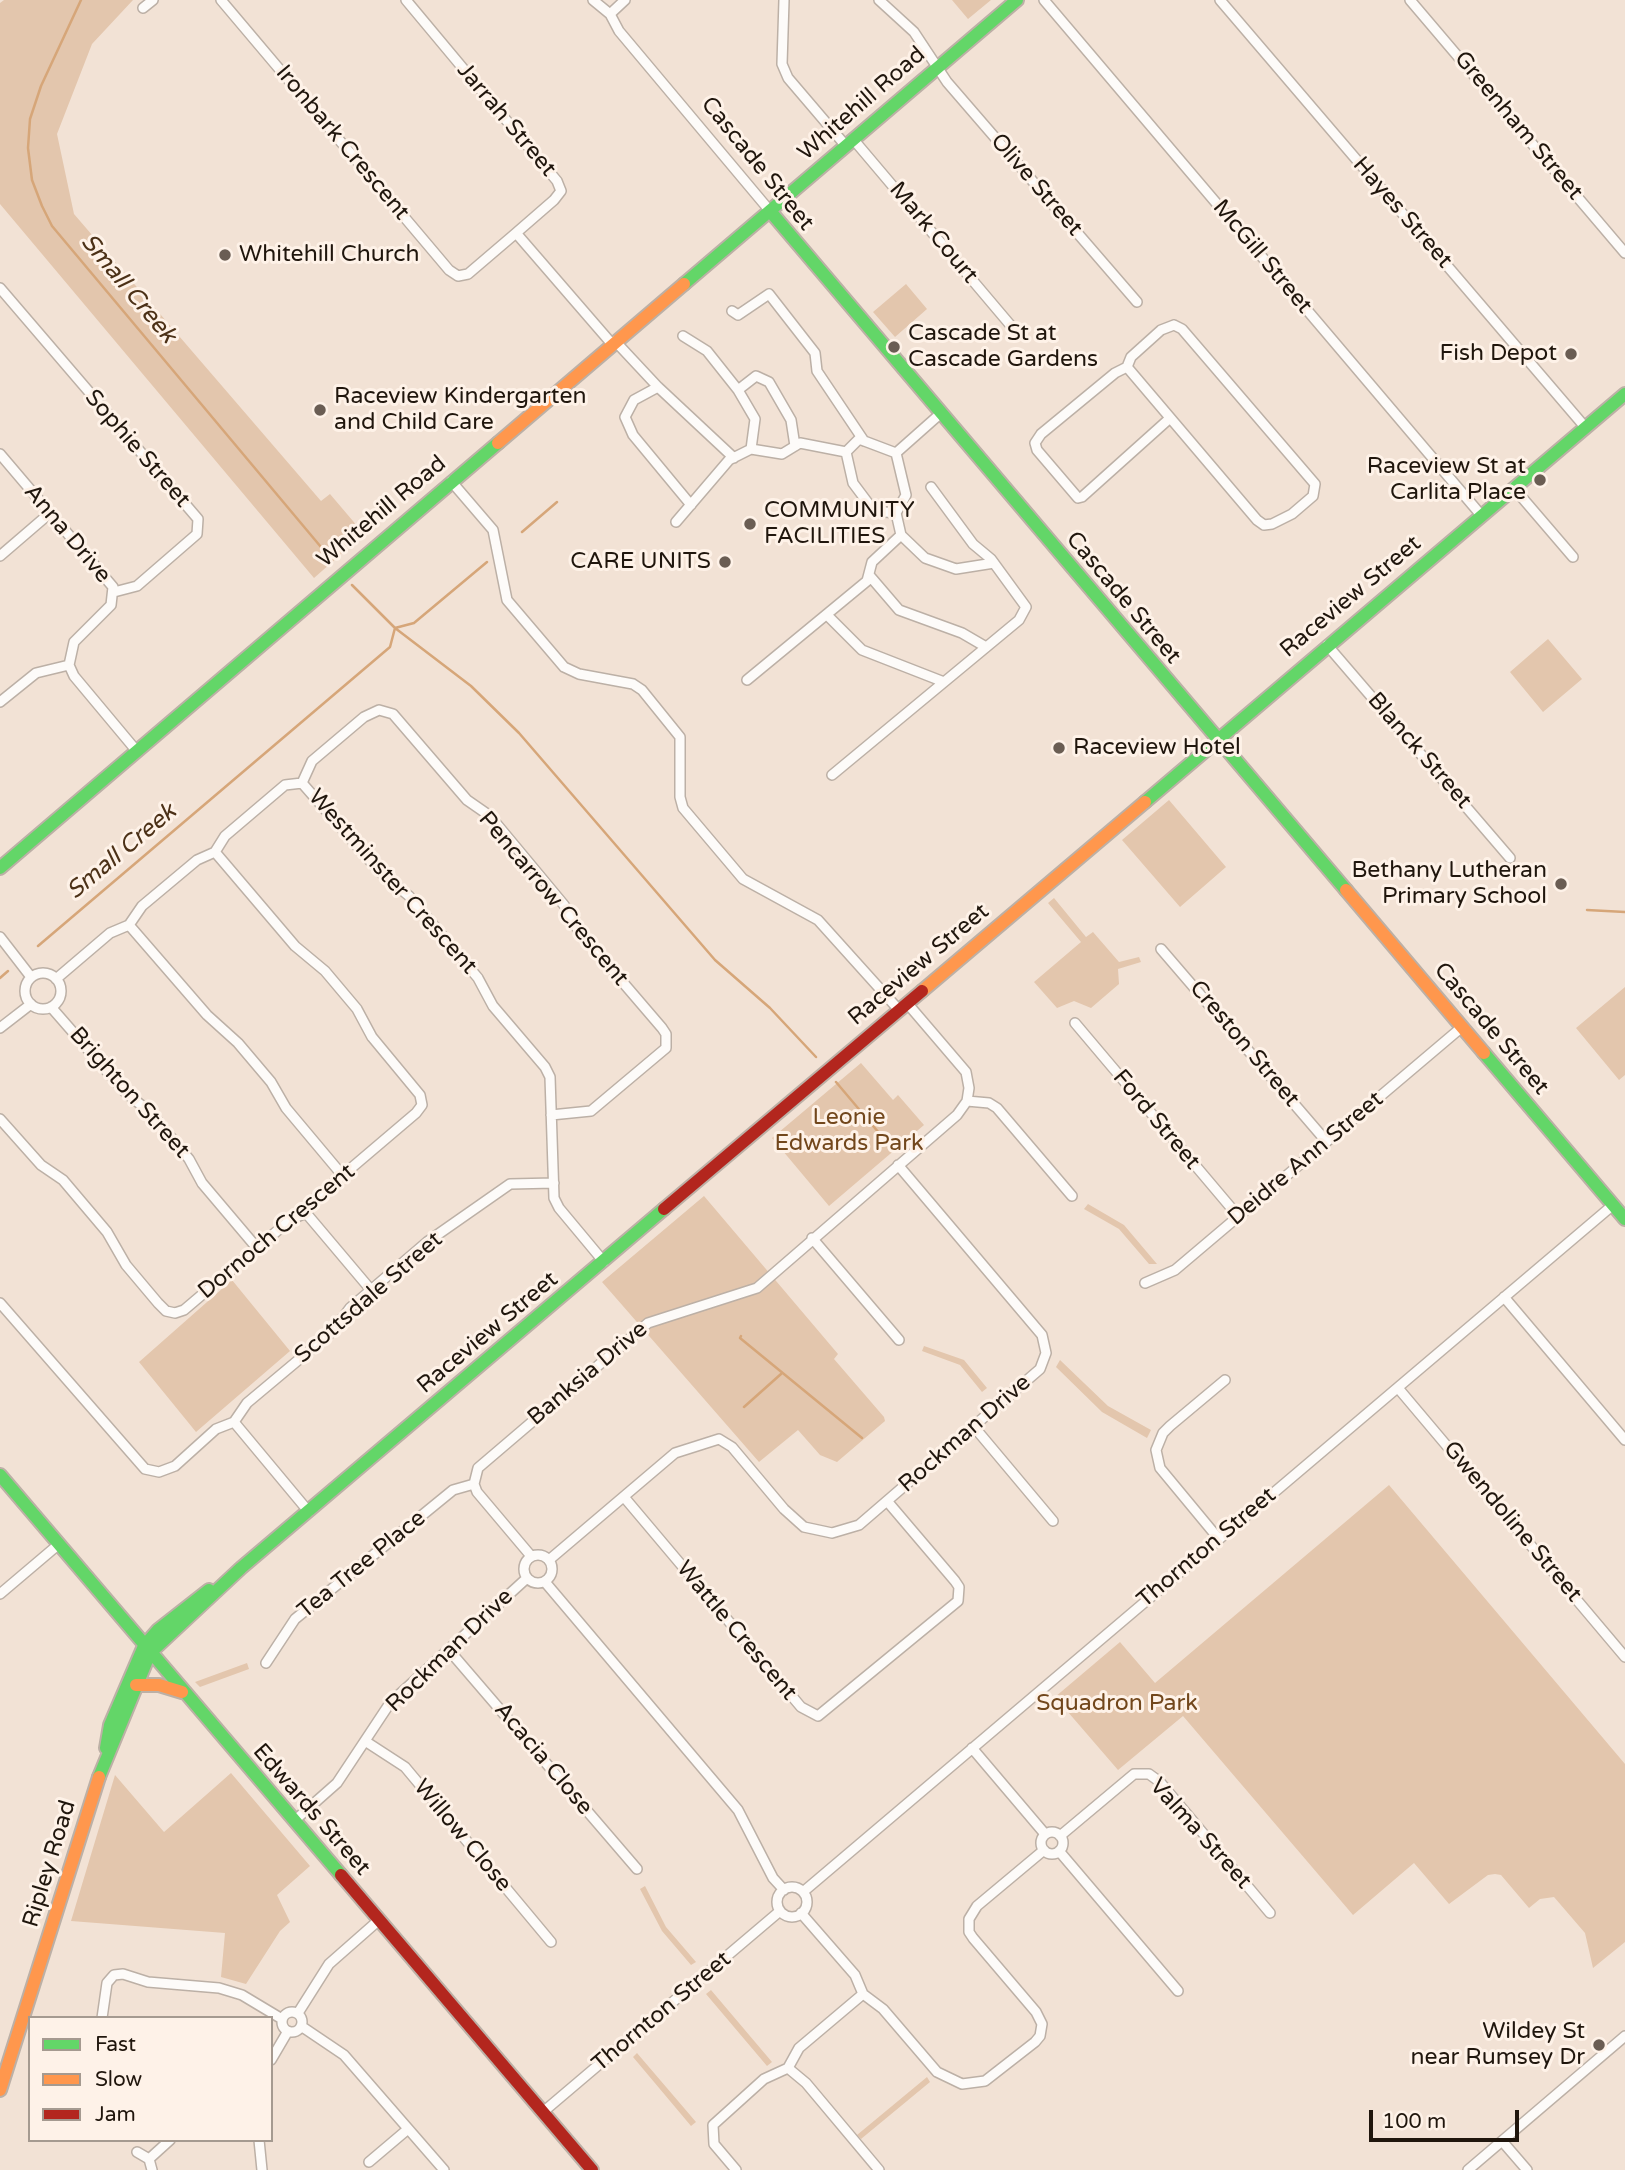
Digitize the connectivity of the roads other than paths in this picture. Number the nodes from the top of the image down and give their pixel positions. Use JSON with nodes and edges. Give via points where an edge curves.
{"nodes":[{"id":1,"x":153,"y":0,"type":"edge"},
{"id":2,"x":221,"y":0,"type":"edge"},
{"id":3,"x":593,"y":0,"type":"edge"},
{"id":4,"x":625,"y":0,"type":"edge"},
{"id":5,"x":785,"y":0,"type":"edge"},
{"id":6,"x":879,"y":0,"type":"edge"},
{"id":7,"x":1017,"y":0,"type":"edge"},
{"id":8,"x":1044,"y":0,"type":"edge"},
{"id":9,"x":1220,"y":0,"type":"edge"},
{"id":10,"x":1410,"y":0,"type":"edge"},
{"id":11,"x":410,"y":1,"type":"edge"},
{"id":12,"x":143,"y":9,"type":"dead end"},
{"id":13,"x":610,"y":14,"type":"junction"},
{"id":14,"x":938,"y":67,"type":"junction"},
{"id":15,"x":849,"y":143,"type":"junction"},
{"id":16,"x":770,"y":211,"type":"junction"},
{"id":17,"x":516,"y":233,"type":"junction"},
{"id":18,"x":1625,"y":253,"type":"edge"},
{"id":19,"x":0,"y":288,"type":"edge"},
{"id":20,"x":1137,"y":302,"type":"dead end"},
{"id":21,"x":732,"y":311,"type":"dead end"},
{"id":22,"x":1012,"y":327,"type":"dead end"},
{"id":23,"x":683,"y":336,"type":"dead end"},
{"id":24,"x":613,"y":343,"type":"junction"},
{"id":25,"x":1126,"y":367,"type":"junction"},
{"id":26,"x":658,"y":387,"type":"junction"},
{"id":27,"x":738,"y":390,"type":"junction"},
{"id":28,"x":1625,"y":394,"type":"edge"},
{"id":29,"x":940,"y":414,"type":"junction"},
{"id":30,"x":1169,"y":419,"type":"junction"},
{"id":31,"x":1585,"y":427,"type":"junction"},
{"id":32,"x":864,"y":440,"type":"junction"},
{"id":33,"x":795,"y":446,"type":"junction"},
{"id":34,"x":751,"y":449,"type":"junction"},
{"id":35,"x":846,"y":452,"type":"junction"},
{"id":36,"x":896,"y":453,"type":"junction"},
{"id":37,"x":0,"y":454,"type":"edge"},
{"id":38,"x":734,"y":458,"type":"junction"},
{"id":39,"x":451,"y":481,"type":"junction"},
{"id":40,"x":930,"y":487,"type":"dead end"},
{"id":41,"x":1513,"y":487,"type":"junction"},
{"id":42,"x":691,"y":505,"type":"junction"},
{"id":43,"x":50,"y":513,"type":"junction"},
{"id":44,"x":895,"y":513,"type":"junction"},
{"id":45,"x":1481,"y":515,"type":"junction"},
{"id":46,"x":676,"y":522,"type":"dead end"},
{"id":47,"x":901,"y":535,"type":"junction"},
{"id":48,"x":0,"y":556,"type":"edge"},
{"id":49,"x":1573,"y":557,"type":"dead end"},
{"id":50,"x":994,"y":563,"type":"junction"},
{"id":51,"x":869,"y":575,"type":"junction"},
{"id":52,"x":114,"y":592,"type":"junction"},
{"id":53,"x":827,"y":615,"type":"junction"},
{"id":54,"x":1327,"y":645,"type":"junction"},
{"id":55,"x":986,"y":647,"type":"junction"},
{"id":56,"x":69,"y":664,"type":"junction"},
{"id":57,"x":747,"y":680,"type":"dead end"},
{"id":58,"x":944,"y":682,"type":"junction"},
{"id":59,"x":0,"y":702,"type":"edge"},
{"id":60,"x":1216,"y":740,"type":"junction"},
{"id":61,"x":135,"y":749,"type":"junction"},
{"id":62,"x":832,"y":775,"type":"dead end"},
{"id":63,"x":302,"y":783,"type":"junction"},
{"id":64,"x":215,"y":852,"type":"junction"},
{"id":65,"x":1510,"y":858,"type":"dead end"},
{"id":66,"x":0,"y":868,"type":"edge"},
{"id":67,"x":129,"y":925,"type":"junction"},
{"id":68,"x":0,"y":937,"type":"edge"},
{"id":69,"x":1161,"y":949,"type":"dead end"},
{"id":70,"x":31,"y":977,"type":"junction"},
{"id":71,"x":56,"y":979,"type":"junction"},
{"id":72,"x":31,"y":1004,"type":"junction"},
{"id":73,"x":51,"y":1007,"type":"junction"},
{"id":74,"x":903,"y":1007,"type":"junction"},
{"id":75,"x":1075,"y":1023,"type":"dead end"},
{"id":76,"x":1462,"y":1027,"type":"junction"},
{"id":77,"x":0,"y":1028,"type":"edge"},
{"id":78,"x":967,"y":1101,"type":"junction"},
{"id":79,"x":551,"y":1115,"type":"junction"},
{"id":80,"x":0,"y":1119,"type":"edge"},
{"id":81,"x":1326,"y":1141,"type":"junction"},
{"id":82,"x":898,"y":1166,"type":"junction"},
{"id":83,"x":343,"y":1176,"type":"junction"},
{"id":84,"x":554,"y":1183,"type":"junction"},
{"id":85,"x":1072,"y":1196,"type":"dead end"},
{"id":86,"x":1613,"y":1205,"type":"junction"},
{"id":87,"x":306,"y":1213,"type":"junction"},
{"id":88,"x":1238,"y":1216,"type":"junction"},
{"id":89,"x":1624,"y":1217,"type":"edge"},
{"id":90,"x":812,"y":1238,"type":"junction"},
{"id":91,"x":257,"y":1248,"type":"junction"},
{"id":92,"x":604,"y":1262,"type":"junction"},
{"id":93,"x":1145,"y":1283,"type":"dead end"},
{"id":94,"x":371,"y":1290,"type":"junction"},
{"id":95,"x":1504,"y":1297,"type":"junction"},
{"id":96,"x":0,"y":1303,"type":"edge"},
{"id":97,"x":899,"y":1340,"type":"dead end"},
{"id":98,"x":1225,"y":1380,"type":"dead end"},
{"id":99,"x":1398,"y":1388,"type":"junction"},
{"id":100,"x":233,"y":1422,"type":"junction"},
{"id":101,"x":975,"y":1428,"type":"junction"},
{"id":102,"x":1625,"y":1440,"type":"edge"},
{"id":103,"x":0,"y":1475,"type":"edge"},
{"id":104,"x":474,"y":1484,"type":"junction"},
{"id":105,"x":624,"y":1497,"type":"junction"},
{"id":106,"x":887,"y":1501,"type":"junction"},
{"id":107,"x":309,"y":1512,"type":"junction"},
{"id":108,"x":1053,"y":1521,"type":"dead end"},
{"id":109,"x":1218,"y":1538,"type":"junction"},
{"id":110,"x":59,"y":1544,"type":"junction"},
{"id":111,"x":531,"y":1556,"type":"junction"},
{"id":112,"x":550,"y":1560,"type":"junction"},
{"id":113,"x":527,"y":1578,"type":"junction"},
{"id":114,"x":545,"y":1582,"type":"junction"},
{"id":115,"x":0,"y":1594,"type":"edge"},
{"id":116,"x":448,"y":1649,"type":"junction"},
{"id":117,"x":147,"y":1650,"type":"junction"},
{"id":118,"x":1625,"y":1657,"type":"edge"},
{"id":119,"x":267,"y":1663,"type":"dead end"},
{"id":120,"x":136,"y":1685,"type":"junction"},
{"id":121,"x":182,"y":1692,"type":"junction"},
{"id":122,"x":365,"y":1741,"type":"junction"},
{"id":123,"x":972,"y":1748,"type":"junction"},
{"id":124,"x":103,"y":1764,"type":"junction"},
{"id":125,"x":294,"y":1821,"type":"junction"},
{"id":126,"x":1045,"y":1834,"type":"junction"},
{"id":127,"x":1060,"y":1836,"type":"junction"},
{"id":128,"x":1044,"y":1850,"type":"junction"},
{"id":129,"x":1059,"y":1851,"type":"junction"},
{"id":130,"x":637,"y":1869,"type":"dead end"},
{"id":131,"x":783,"y":1889,"type":"junction"},
{"id":132,"x":803,"y":1892,"type":"junction"},
{"id":133,"x":780,"y":1911,"type":"junction"},
{"id":134,"x":801,"y":1913,"type":"junction"},
{"id":135,"x":1270,"y":1913,"type":"dead end"},
{"id":136,"x":379,"y":1920,"type":"junction"},
{"id":137,"x":551,"y":1942,"type":"dead end"},
{"id":138,"x":1178,"y":1992,"type":"dead end"},
{"id":139,"x":863,"y":1994,"type":"junction"},
{"id":140,"x":298,"y":2013,"type":"junction"},
{"id":141,"x":102,"y":2016,"type":"edge"},
{"id":142,"x":282,"y":2019,"type":"junction"},
{"id":143,"x":302,"y":2026,"type":"junction"},
{"id":144,"x":288,"y":2031,"type":"junction"},
{"id":145,"x":1625,"y":2036,"type":"edge"},
{"id":146,"x":273,"y":2057,"type":"edge"},
{"id":147,"x":788,"y":2068,"type":"junction"},
{"id":148,"x":0,"y":2090,"type":"edge"},
{"id":149,"x":543,"y":2112,"type":"junction"},
{"id":150,"x":408,"y":2129,"type":"junction"},
{"id":151,"x":1502,"y":2141,"type":"junction"},
{"id":152,"x":168,"y":2142,"type":"edge"},
{"id":153,"x":259,"y":2142,"type":"edge"},
{"id":154,"x":137,"y":2152,"type":"dead end"},
{"id":155,"x":149,"y":2158,"type":"junction"},
{"id":156,"x":369,"y":2162,"type":"dead end"},
{"id":157,"x":152,"y":2170,"type":"edge"},
{"id":158,"x":262,"y":2170,"type":"edge"},
{"id":159,"x":444,"y":2170,"type":"edge"},
{"id":160,"x":592,"y":2170,"type":"edge"},
{"id":161,"x":736,"y":2170,"type":"edge"},
{"id":162,"x":878,"y":2170,"type":"edge"},
{"id":163,"x":1468,"y":2170,"type":"edge"},
{"id":164,"x":1527,"y":2170,"type":"edge"}],
"edges":[{"from":1,"to":12,"type":"street"},
{"from":2,"to":17,"type":"street","name":"Ironbark Crescent","via":[[449,270],[458,276],[468,274]]},
{"from":3,"to":13,"type":"street","name":"Cascade Street"},
{"from":4,"to":13,"type":"street"},
{"from":5,"to":15,"type":"street","name":"Mark Court","via":[[782,64],[788,78]]},
{"from":6,"to":14,"type":"street","name":"Olive Street","via":[[914,32]]},
{"from":7,"to":14,"type":"street","name":"Whitehill Road"},
{"from":8,"to":45,"type":"street","name":"McGill Street"},
{"from":9,"to":31,"type":"street","name":"Hayes Street"},
{"from":10,"to":18,"type":"street","name":"Greenham Street"},
{"from":11,"to":17,"type":"street","name":"Jarrah Street","via":[[557,180],[561,191]]},
{"from":13,"to":16,"type":"street","name":"Cascade Street"},
{"from":14,"to":15,"type":"street","name":"Whitehill Road"},
{"from":14,"to":20,"type":"street","name":"Olive Street"},
{"from":15,"to":16,"type":"street","name":"Whitehill Road"},
{"from":15,"to":22,"type":"street","name":"Mark Court"},
{"from":16,"to":24,"type":"street","name":"Whitehill Road"},
{"from":16,"to":29,"type":"street","name":"Cascade Street"},
{"from":17,"to":24,"type":"street"},
{"from":19,"to":52,"type":"street","name":"Sophie Street","via":[[198,519],[197,534],[138,586]]},
{"from":21,"to":32,"type":"street","via":[[738,315],[769,294],[815,353],[817,371]]},
{"from":23,"to":27,"type":"street","via":[[707,351]]},
{"from":24,"to":26,"type":"street"},
{"from":24,"to":39,"type":"street","name":"Whitehill Road"},
{"from":25,"to":30,"type":"street"},
{"from":25,"to":30,"type":"street","via":[[1041,434],[1035,443],[1037,450],[1078,498]]},
{"from":25,"to":30,"type":"street","via":[[1161,330],[1174,325],[1182,329],[1315,484],[1316,491],[1292,514],[1264,525]]},
{"from":26,"to":38,"type":"street"},
{"from":26,"to":42,"type":"street","via":[[634,400],[625,417],[634,435]]},
{"from":27,"to":33,"type":"street","via":[[756,376],[769,382],[791,420]]},
{"from":27,"to":34,"type":"street","via":[[755,419]]},
{"from":28,"to":31,"type":"street","name":"Raceview Street"},
{"from":29,"to":36,"type":"street"},
{"from":29,"to":60,"type":"street","name":"Cascade Street"},
{"from":31,"to":41,"type":"street","name":"Raceview Street"},
{"from":32,"to":35,"type":"street","via":[[859,439]]},
{"from":32,"to":36,"type":"street"},
{"from":33,"to":34,"type":"street","via":[[782,454]]},
{"from":33,"to":35,"type":"street","via":[[800,443]]},
{"from":34,"to":38,"type":"street"},
{"from":35,"to":44,"type":"street","via":[[853,483],[874,511]]},
{"from":36,"to":44,"type":"street","via":[[906,495]]},
{"from":37,"to":43,"type":"street","name":"Anna Drive"},
{"from":38,"to":42,"type":"street"},
{"from":39,"to":61,"type":"street","name":"Whitehill Road"},
{"from":39,"to":74,"type":"street","via":[[493,530],[507,600],[564,667],[633,684],[680,737],[683,808],[743,879],[818,920]]},
{"from":40,"to":50,"type":"street","via":[[973,544]]},
{"from":41,"to":45,"type":"street","name":"Raceview Street"},
{"from":41,"to":49,"type":"street"},
{"from":42,"to":46,"type":"street"},
{"from":43,"to":48,"type":"street"},
{"from":43,"to":52,"type":"street","name":"Anna Drive"},
{"from":44,"to":47,"type":"street"},
{"from":45,"to":54,"type":"street","name":"Raceview Street"},
{"from":47,"to":50,"type":"street","via":[[925,558],[956,569]]},
{"from":47,"to":51,"type":"street","via":[[872,562]]},
{"from":50,"to":55,"type":"street","via":[[1026,607],[1018,620]]},
{"from":51,"to":53,"type":"street"},
{"from":51,"to":55,"type":"street","via":[[899,610]]},
{"from":52,"to":56,"type":"street","name":"Anna Drive","via":[[107,611],[74,642]]},
{"from":53,"to":57,"type":"street"},
{"from":53,"to":58,"type":"street","via":[[862,650]]},
{"from":54,"to":60,"type":"street","name":"Raceview Street"},
{"from":54,"to":65,"type":"street","name":"Blanck Street"},
{"from":55,"to":58,"type":"street"},
{"from":56,"to":59,"type":"street","via":[[36,673]]},
{"from":56,"to":61,"type":"street"},
{"from":58,"to":62,"type":"street"},
{"from":60,"to":74,"type":"street","name":"Raceview Street"},
{"from":60,"to":76,"type":"street","name":"Cascade Street"},
{"from":61,"to":66,"type":"street","name":"Whitehill Road"},
{"from":63,"to":64,"type":"street","name":"Westminster Crescent","via":[[285,785],[225,836]]},
{"from":63,"to":79,"type":"street","name":"Westminster Crescent","via":[[379,871],[409,896],[545,1067],[550,1077]]},
{"from":63,"to":79,"type":"street","name":"Pencarrow Crescent","via":[[312,761],[364,717],[379,710],[393,714],[467,800],[490,816],[662,1028],[666,1048],[591,1111]]},
{"from":64,"to":67,"type":"street","name":"Westminster Crescent","via":[[197,860],[142,906]]},
{"from":64,"to":83,"type":"street","name":"Dornoch Crescent","via":[[295,946],[333,981],[420,1095],[422,1105],[415,1113]]},
{"from":67,"to":71,"type":"street","name":"Westminster Crescent","via":[[110,933]]},
{"from":67,"to":83,"type":"street","via":[[207,1016],[238,1043]]},
{"from":68,"to":70,"type":"street"},
{"from":69,"to":81,"type":"street","name":"Creston Street"},
{"from":70,"to":71,"type":"street","via":[[45,973]]},
{"from":70,"to":72,"type":"street","via":[[25,994]]},
{"from":71,"to":73,"type":"street","via":[[60,994]]},
{"from":72,"to":73,"type":"street","via":[[40,1009]]},
{"from":72,"to":77,"type":"street"},
{"from":73,"to":91,"type":"street","name":"Brighton Street","via":[[126,1093],[159,1122],[202,1183]]},
{"from":74,"to":78,"type":"street","via":[[966,1072]]},
{"from":74,"to":92,"type":"street","name":"Raceview Street"},
{"from":75,"to":88,"type":"street","name":"Ford Street"},
{"from":76,"to":81,"type":"street","name":"Deidre Ann Street"},
{"from":76,"to":86,"type":"street","name":"Cascade Street"},
{"from":78,"to":82,"type":"street"},
{"from":78,"to":85,"type":"street","via":[[997,1108]]},
{"from":79,"to":84,"type":"street","name":"Westminster Crescent"},
{"from":80,"to":91,"type":"street","name":"Dornoch Crescent","via":[[41,1165],[72,1191],[166,1311],[184,1310]]},
{"from":81,"to":88,"type":"street","name":"Deidre Ann Street"},
{"from":82,"to":90,"type":"street","name":"Banksia Drive"},
{"from":82,"to":101,"type":"street","name":"Rockman Drive","via":[[1042,1335],[1046,1353],[1040,1369]]},
{"from":83,"to":87,"type":"street","name":"Dornoch Crescent","via":[[316,1198]]},
{"from":84,"to":92,"type":"street","name":"Westminster Crescent","via":[[558,1208]]},
{"from":84,"to":94,"type":"street","name":"Scottsdale Street","via":[[521,1182],[500,1189]]},
{"from":86,"to":89,"type":"street","name":"Cascade Street"},
{"from":86,"to":95,"type":"street","name":"Thornton Street"},
{"from":87,"to":91,"type":"street","name":"Dornoch Crescent","via":[[290,1220]]},
{"from":87,"to":94,"type":"street"},
{"from":88,"to":93,"type":"street","name":"Deidre Ann Street","via":[[1175,1270]]},
{"from":90,"to":97,"type":"street"},
{"from":90,"to":104,"type":"street","name":"Banksia Drive","via":[[757,1288],[648,1323],[478,1468]]},
{"from":92,"to":107,"type":"street","name":"Raceview Street"},
{"from":94,"to":100,"type":"street","name":"Scottsdale Street","via":[[333,1331],[247,1403]]},
{"from":95,"to":99,"type":"street","name":"Thornton Street"},
{"from":95,"to":102,"type":"street"},
{"from":96,"to":100,"type":"street","via":[[145,1469],[159,1472],[175,1465],[216,1429]]},
{"from":98,"to":109,"type":"street","via":[[1163,1433],[1156,1450],[1160,1468]]},
{"from":99,"to":109,"type":"street","name":"Thornton Street"},
{"from":99,"to":118,"type":"street","name":"Gwendoline Street"},
{"from":100,"to":107,"type":"street"},
{"from":101,"to":106,"type":"street","name":"Rockman Drive"},
{"from":101,"to":108,"type":"street"},
{"from":103,"to":110,"type":"street","name":"Edwards Street"},
{"from":104,"to":111,"type":"street"},
{"from":104,"to":119,"type":"street","name":"Tea Tree Place","via":[[453,1490],[295,1619]]},
{"from":105,"to":106,"type":"street","name":"Rockman Drive","via":[[675,1453],[719,1439],[732,1447],[804,1527],[832,1533],[859,1525]]},
{"from":105,"to":106,"type":"street","name":"Wattle Crescent","via":[[801,1707],[818,1716],[958,1601],[955,1581]]},
{"from":105,"to":112,"type":"street","name":"Rockman Drive"},
{"from":107,"to":117,"type":"street","name":"Raceview Street"},
{"from":109,"to":123,"type":"street","name":"Thornton Street"},
{"from":110,"to":115,"type":"street"},
{"from":110,"to":117,"type":"street","name":"Edwards Street"},
{"from":111,"to":112,"type":"street"},
{"from":111,"to":113,"type":"street","via":[[523,1569]]},
{"from":112,"to":114,"type":"street","via":[[552,1570]]},
{"from":113,"to":114,"type":"street"},
{"from":113,"to":116,"type":"street","name":"Rockman Drive"},
{"from":114,"to":131,"type":"street","via":[[738,1810]]},
{"from":116,"to":122,"type":"street","name":"Rockman Drive","via":[[390,1703]]},
{"from":116,"to":130,"type":"street","name":"Acacia Close"},
{"from":117,"to":120,"type":"street","name":"Ripley Road"},
{"from":117,"to":121,"type":"street","name":"Edwards Street"},
{"from":117,"to":124,"type":"street","via":[[110,1725]]},
{"from":120,"to":121,"type":"street"},
{"from":120,"to":124,"type":"street","name":"Ripley Road"},
{"from":121,"to":125,"type":"street","name":"Edwards Street"},
{"from":122,"to":125,"type":"street","name":"Rockman Drive","via":[[337,1783]]},
{"from":122,"to":137,"type":"street","name":"Willow Close","via":[[405,1767]]},
{"from":123,"to":126,"type":"street"},
{"from":123,"to":132,"type":"street","name":"Thornton Street"},
{"from":124,"to":148,"type":"street","name":"Ripley Road"},
{"from":125,"to":136,"type":"street","name":"Edwards Street"},
{"from":126,"to":127,"type":"street"},
{"from":126,"to":128,"type":"street"},
{"from":127,"to":129,"type":"street"},
{"from":127,"to":135,"type":"street","name":"Valma Street","via":[[1134,1774],[1149,1774]]},
{"from":128,"to":129,"type":"street","via":[[1051,1854]]},
{"from":128,"to":139,"type":"street","via":[[977,1906],[969,1919],[973,1938],[1042,2024],[1040,2036],[1003,2070],[978,2083],[947,2079],[883,2009]]},
{"from":129,"to":138,"type":"street"},
{"from":131,"to":132,"type":"street"},
{"from":131,"to":133,"type":"street","via":[[777,1900]]},
{"from":132,"to":134,"type":"street","via":[[806,1900]]},
{"from":133,"to":134,"type":"street","via":[[788,1916]]},
{"from":133,"to":149,"type":"street","name":"Thornton Street"},
{"from":134,"to":139,"type":"street","via":[[855,1975]]},
{"from":136,"to":140,"type":"street","via":[[329,1964]]},
{"from":136,"to":149,"type":"street","name":"Edwards Street"},
{"from":139,"to":147,"type":"street","via":[[799,2048]]},
{"from":140,"to":142,"type":"street","via":[[287,2012]]},
{"from":140,"to":143,"type":"street"},
{"from":141,"to":142,"type":"street","via":[[107,1983],[114,1975],[123,1974],[148,1982],[219,1988],[242,1995]]},
{"from":142,"to":144,"type":"street"},
{"from":143,"to":144,"type":"street"},
{"from":143,"to":150,"type":"street","via":[[344,2055]]},
{"from":144,"to":146,"type":"street"},
{"from":145,"to":151,"type":"street"},
{"from":147,"to":161,"type":"street","via":[[764,2079],[713,2125],[714,2144]]},
{"from":147,"to":162,"type":"street","via":[[806,2083]]},
{"from":149,"to":160,"type":"street","name":"Edwards Street"},
{"from":150,"to":156,"type":"street"},
{"from":150,"to":159,"type":"street"},
{"from":151,"to":163,"type":"street"},
{"from":151,"to":164,"type":"street"},
{"from":152,"to":155,"type":"street"},
{"from":153,"to":158,"type":"street"},
{"from":154,"to":155,"type":"street"},
{"from":155,"to":157,"type":"street"}]}
